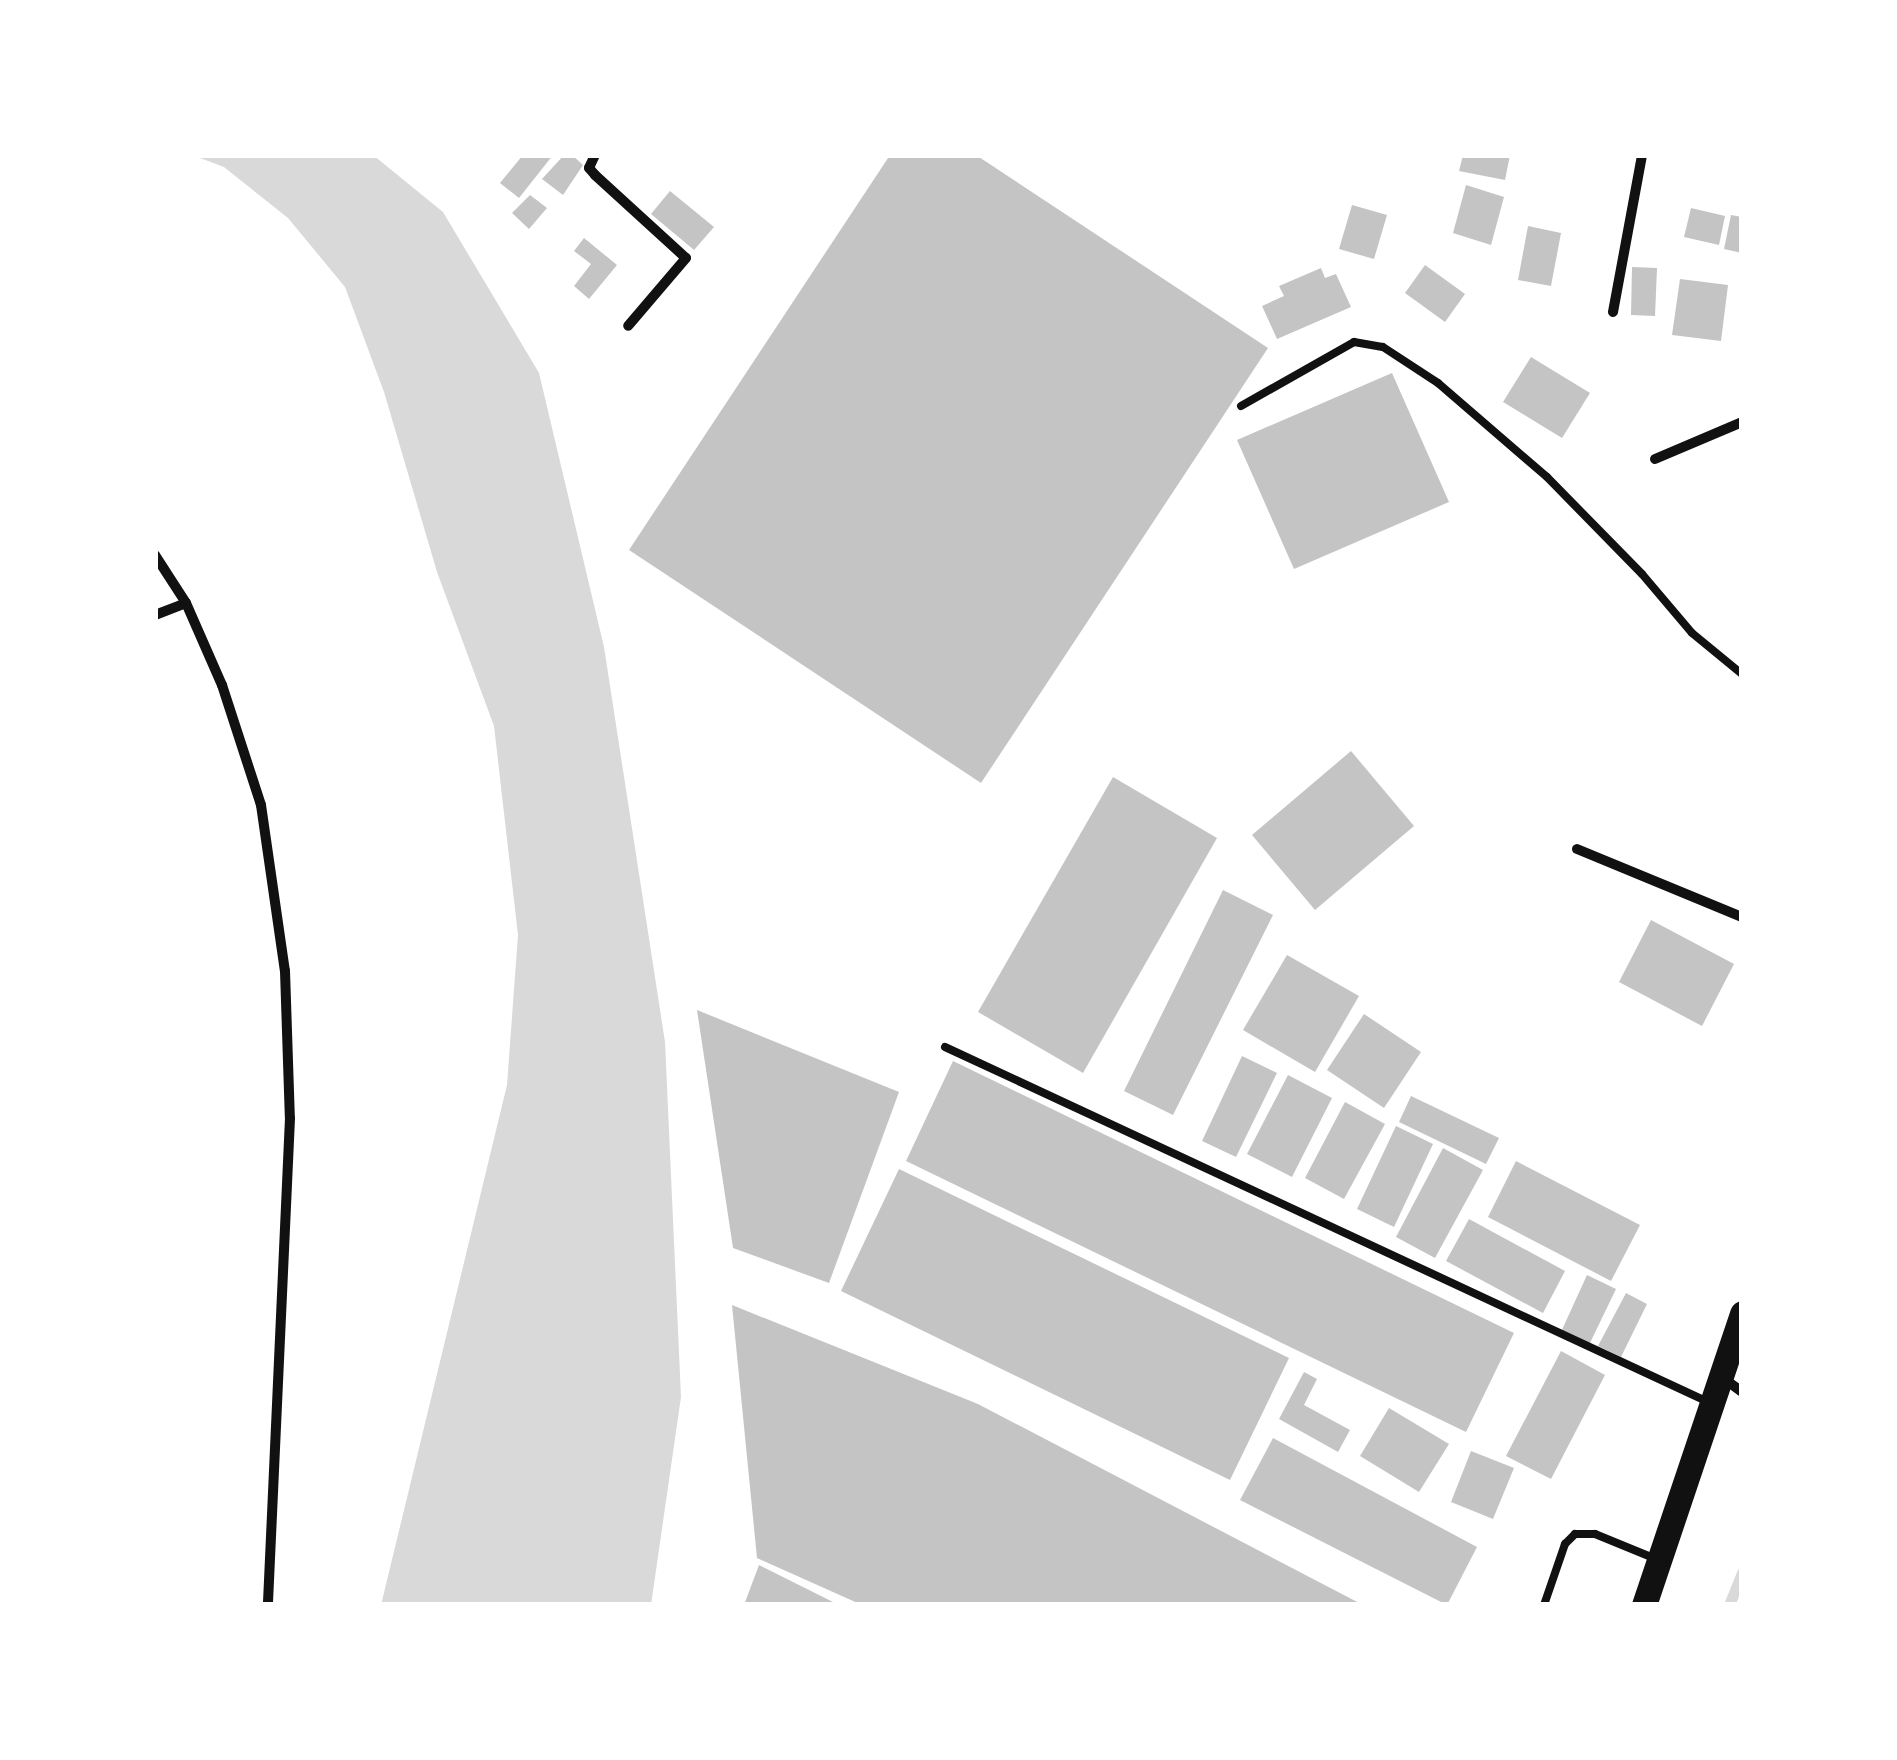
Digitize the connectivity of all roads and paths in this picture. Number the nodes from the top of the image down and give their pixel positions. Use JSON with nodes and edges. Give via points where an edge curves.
{"nodes":[{"id":1,"x":595,"y":155,"type":"edge"},
{"id":2,"x":1642,"y":155,"type":"edge"},
{"id":3,"x":1613,"y":312,"type":"dead end"},
{"id":4,"x":628,"y":326,"type":"dead end"},
{"id":5,"x":1241,"y":406,"type":"dead end"},
{"id":6,"x":1742,"y":422,"type":"edge"},
{"id":7,"x":1655,"y":459,"type":"dead end"},
{"id":8,"x":155,"y":555,"type":"edge"},
{"id":9,"x":186,"y":602,"type":"junction"},
{"id":10,"x":155,"y":615,"type":"edge"},
{"id":11,"x":1742,"y":674,"type":"edge"},
{"id":12,"x":1577,"y":849,"type":"dead end"},
{"id":13,"x":1742,"y":917,"type":"edge"},
{"id":14,"x":944,"y":1047,"type":"dead end"},
{"id":15,"x":1742,"y":1313,"type":"edge"},
{"id":16,"x":1721,"y":1377,"type":"junction"},
{"id":17,"x":1742,"y":1392,"type":"edge"},
{"id":18,"x":1712,"y":1404,"type":"junction"},
{"id":19,"x":1659,"y":1561,"type":"junction"},
{"id":20,"x":268,"y":1605,"type":"edge"},
{"id":21,"x":1544,"y":1605,"type":"edge"},
{"id":22,"x":1644,"y":1605,"type":"edge"}],
"edges":[{"from":1,"to":4,"type":"street","via":[[589,168],[686,258]]},
{"from":2,"to":3,"type":"street"},
{"from":5,"to":11,"type":"lane","via":[[1354,342],[1383,348],[1438,383],[1547,477],[1692,633]]},
{"from":6,"to":7,"type":"street"},
{"from":8,"to":9,"type":"street"},
{"from":9,"to":10,"type":"street"},
{"from":9,"to":20,"type":"street","via":[[262,805],[285,971],[290,1118]]},
{"from":12,"to":13,"type":"street"},
{"from":14,"to":18,"type":"lane"},
{"from":15,"to":16,"type":"main road"},
{"from":16,"to":17,"type":"street"},
{"from":16,"to":18,"type":"main road"},
{"from":18,"to":19,"type":"main road"},
{"from":19,"to":21,"type":"lane","via":[[1595,1534],[1576,1534],[1565,1544]]},
{"from":19,"to":22,"type":"main road"}]}
